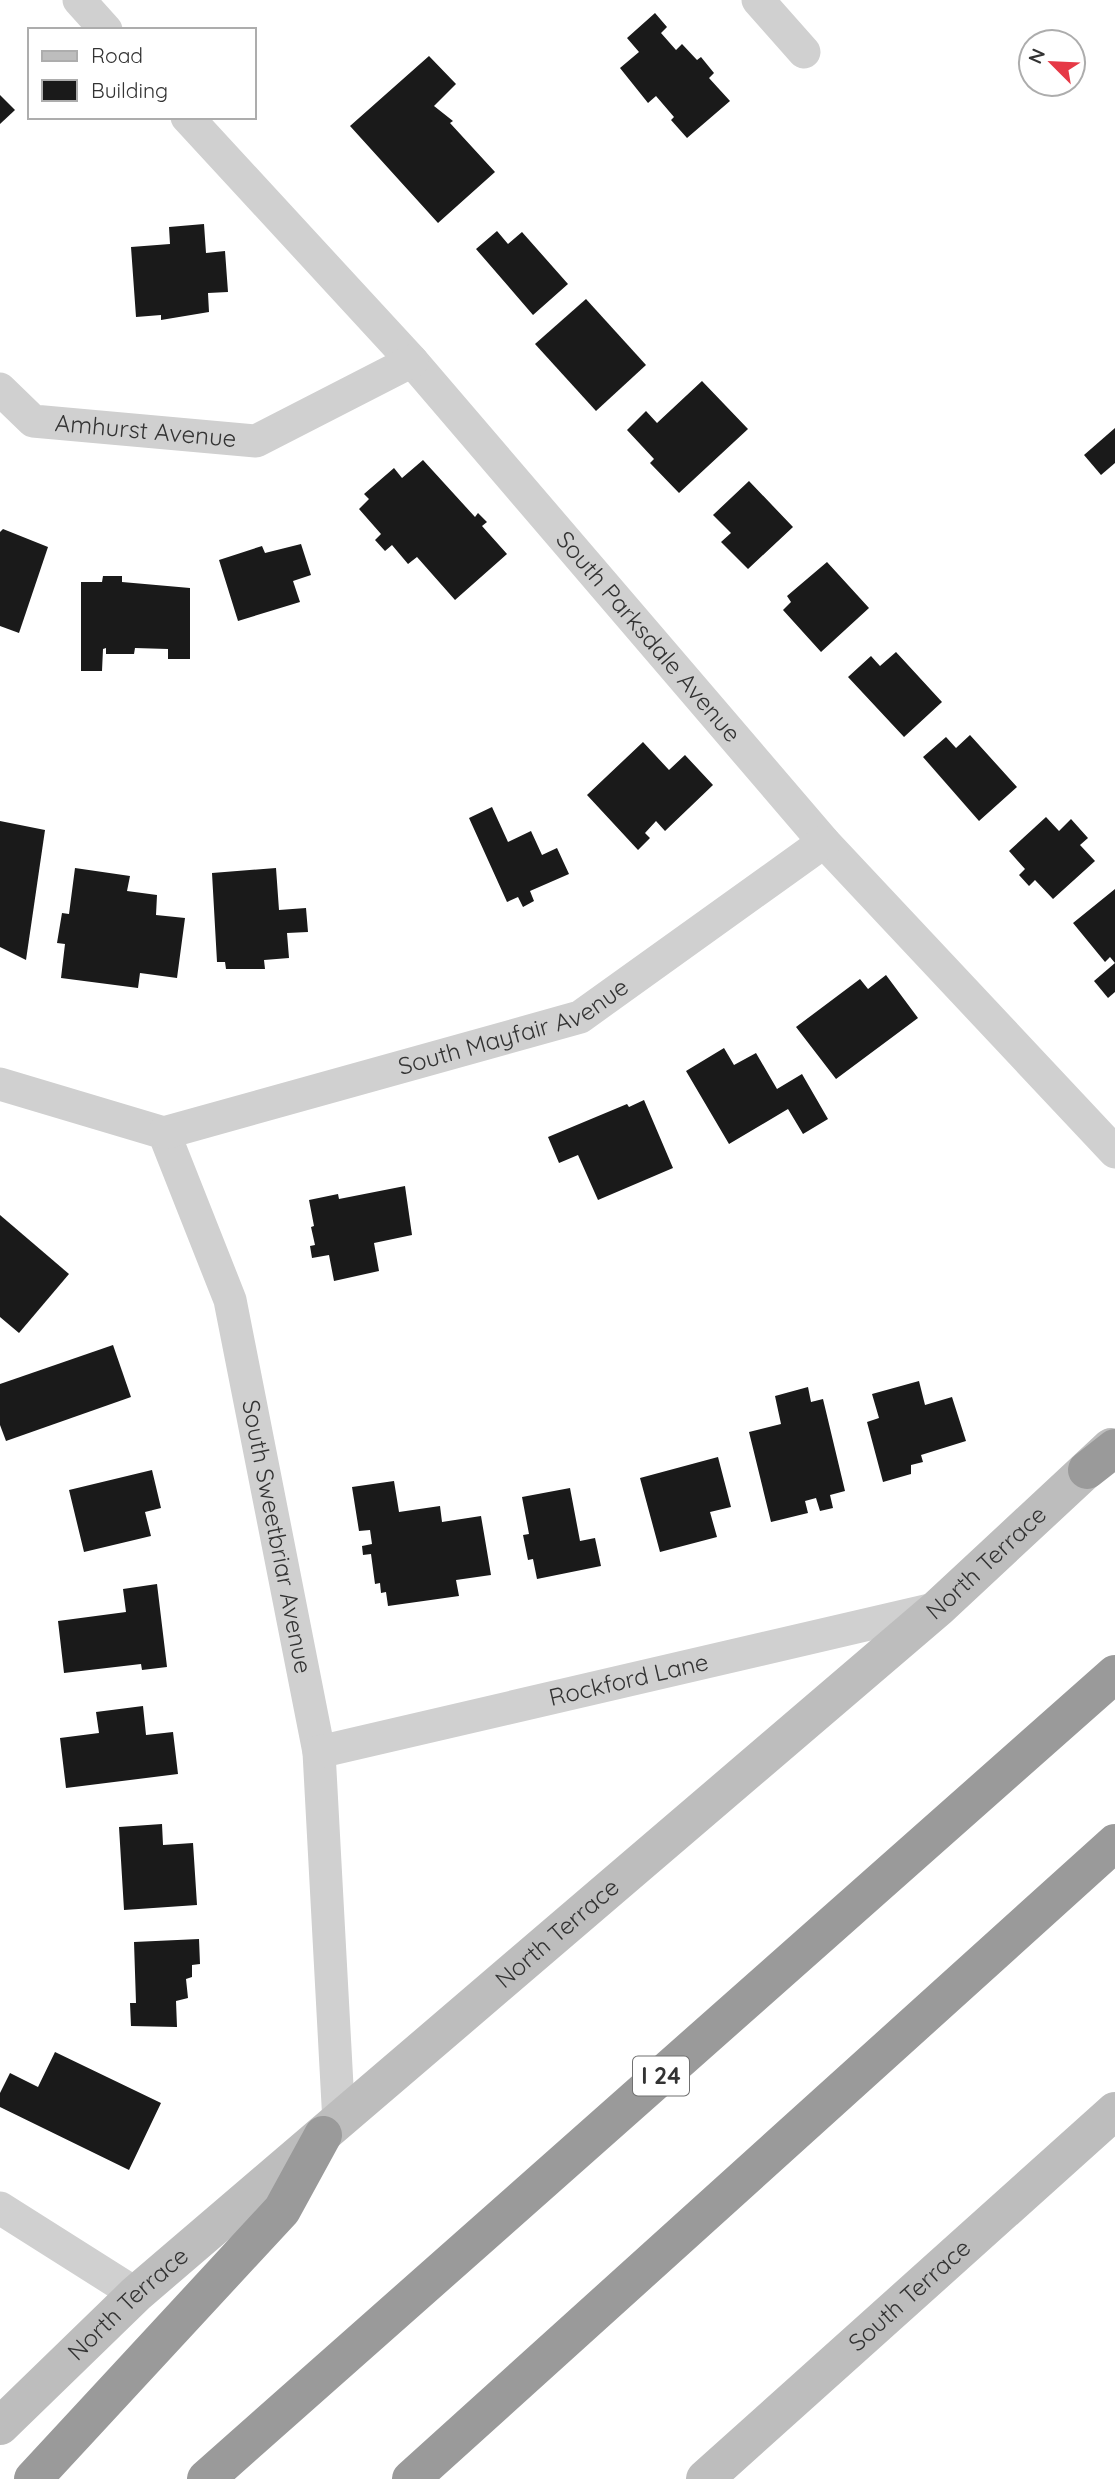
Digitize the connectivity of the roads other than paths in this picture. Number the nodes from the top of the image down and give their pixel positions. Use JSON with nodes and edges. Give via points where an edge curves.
{"nodes":[{"id":1,"x":79,"y":0,"type":"edge"},
{"id":2,"x":758,"y":0,"type":"edge"},
{"id":3,"x":104,"y":28,"type":"edge"},
{"id":4,"x":804,"y":52,"type":"dead end"},
{"id":5,"x":189,"y":119,"type":"edge"},
{"id":6,"x":412,"y":360,"type":"junction"},
{"id":7,"x":0,"y":389,"type":"edge"},
{"id":8,"x":824,"y":842,"type":"junction"},
{"id":9,"x":0,"y":1084,"type":"edge"},
{"id":10,"x":164,"y":1133,"type":"junction"},
{"id":11,"x":1115,"y":1152,"type":"edge"},
{"id":12,"x":1105,"y":1454,"type":"edge"},
{"id":13,"x":938,"y":1608,"type":"junction"},
{"id":14,"x":1115,"y":1674,"type":"edge"},
{"id":15,"x":319,"y":1752,"type":"junction"},
{"id":16,"x":1115,"y":1843,"type":"edge"},
{"id":17,"x":1115,"y":2111,"type":"edge"},
{"id":18,"x":331,"y":2129,"type":"junction"},
{"id":19,"x":0,"y":2208,"type":"edge"},
{"id":20,"x":136,"y":2294,"type":"junction"},
{"id":21,"x":0,"y":2426,"type":"edge"},
{"id":22,"x":33,"y":2479,"type":"edge"},
{"id":23,"x":206,"y":2479,"type":"edge"},
{"id":24,"x":411,"y":2479,"type":"edge"},
{"id":25,"x":705,"y":2479,"type":"edge"}],
"edges":[{"from":1,"to":3,"type":"street"},
{"from":2,"to":4,"type":"street"},
{"from":5,"to":6,"type":"street","name":"South Parksdale Avenue"},
{"from":6,"to":7,"type":"street","name":"Amhurst Avenue","via":[[256,441],[33,421]]},
{"from":6,"to":8,"type":"street","name":"South Parksdale Avenue"},
{"from":8,"to":10,"type":"street","name":"South Mayfair Avenue","via":[[580,1017]]},
{"from":8,"to":11,"type":"street","name":"South Parksdale Avenue"},
{"from":9,"to":10,"type":"street"},
{"from":10,"to":15,"type":"street","name":"South Sweetbriar Avenue","via":[[230,1300]]},
{"from":12,"to":13,"type":"street","name":"North Terrace"},
{"from":13,"to":15,"type":"street","name":"Rockford Lane"},
{"from":13,"to":18,"type":"street","name":"North Terrace"},
{"from":14,"to":23,"type":"highway","number":"I 24"},
{"from":15,"to":18,"type":"street","name":"South Sweetbriar Avenue"},
{"from":16,"to":24,"type":"highway"},
{"from":17,"to":25,"type":"street","name":"South Terrace"},
{"from":18,"to":20,"type":"street","name":"North Terrace"},
{"from":18,"to":22,"type":"highway","via":[[282,2210]]},
{"from":19,"to":20,"type":"street"},
{"from":20,"to":21,"type":"street","name":"North Terrace"}]}
